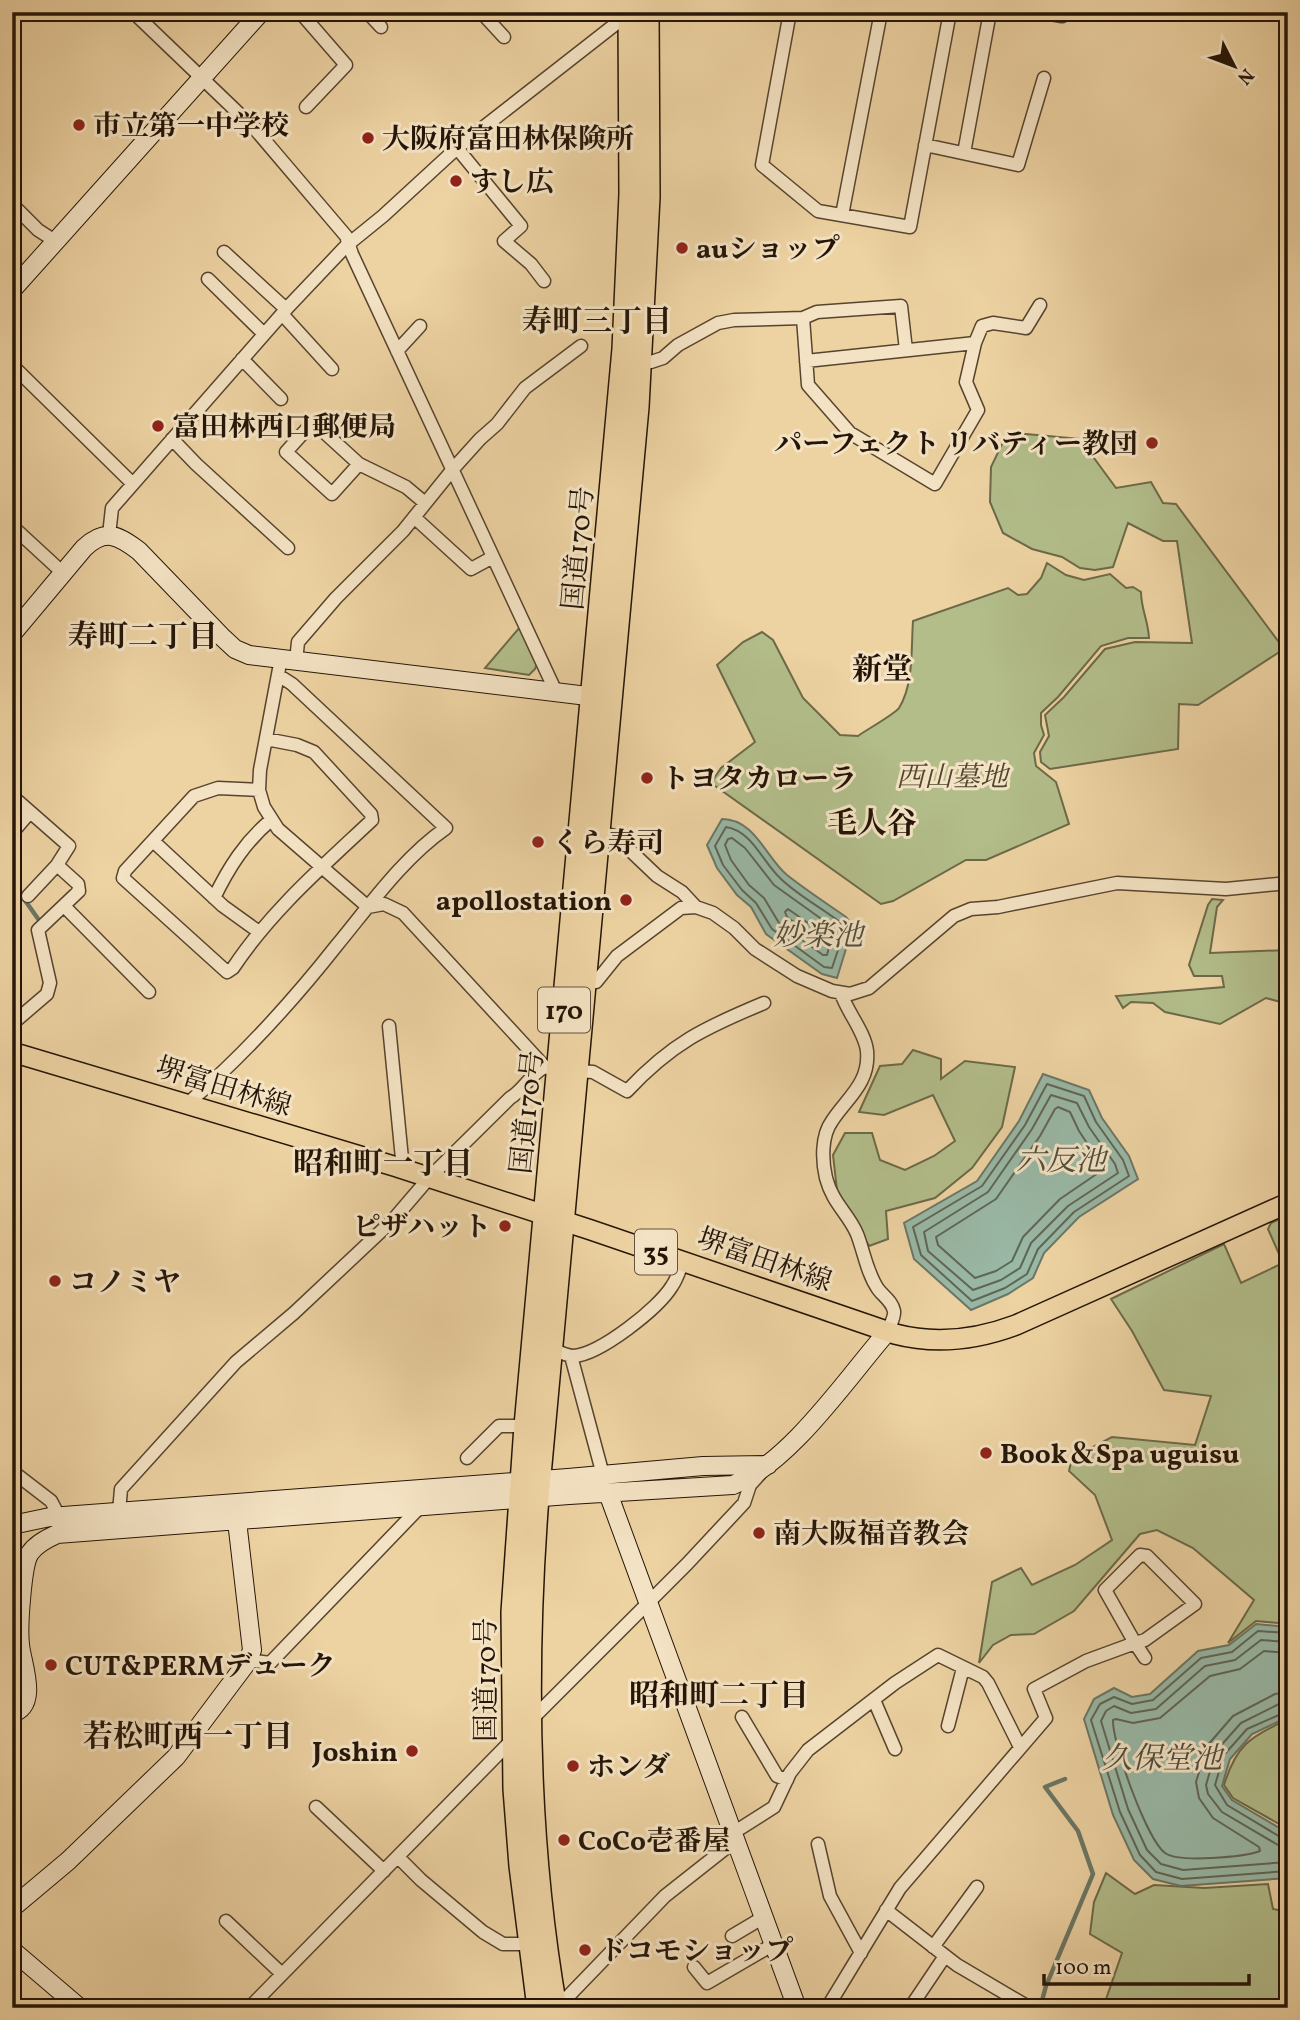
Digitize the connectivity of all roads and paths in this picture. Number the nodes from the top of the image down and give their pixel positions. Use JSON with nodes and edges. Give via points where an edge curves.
{"nodes":[{"id":1,"x":133,"y":12,"type":"edge"},
{"id":2,"x":261,"y":12,"type":"edge"},
{"id":3,"x":300,"y":12,"type":"edge"},
{"id":4,"x":367,"y":12,"type":"edge"},
{"id":5,"x":481,"y":12,"type":"edge"},
{"id":6,"x":790,"y":12,"type":"edge"},
{"id":7,"x":881,"y":12,"type":"edge"},
{"id":8,"x":950,"y":12,"type":"edge"},
{"id":9,"x":990,"y":12,"type":"edge"},
{"id":10,"x":1038,"y":12,"type":"edge"},
{"id":11,"x":1064,"y":12,"type":"edge"},
{"id":12,"x":634,"y":13,"type":"edge"},
{"id":13,"x":381,"y":27,"type":"dead end"},
{"id":14,"x":504,"y":37,"type":"dead end"},
{"id":15,"x":202,"y":78,"type":"junction"},
{"id":16,"x":1044,"y":78,"type":"dead end"},
{"id":17,"x":306,"y":107,"type":"dead end"},
{"id":18,"x":925,"y":145,"type":"junction"},
{"id":19,"x":457,"y":148,"type":"junction"},
{"id":20,"x":964,"y":153,"type":"junction"},
{"id":21,"x":12,"y":204,"type":"edge"},
{"id":22,"x":842,"y":215,"type":"junction"},
{"id":23,"x":55,"y":241,"type":"junction"},
{"id":24,"x":349,"y":244,"type":"junction"},
{"id":25,"x":224,"y":252,"type":"dead end"},
{"id":26,"x":208,"y":279,"type":"dead end"},
{"id":27,"x":544,"y":281,"type":"dead end"},
{"id":28,"x":12,"y":290,"type":"edge"},
{"id":29,"x":1040,"y":305,"type":"dead end"},
{"id":30,"x":284,"y":312,"type":"junction"},
{"id":31,"x":803,"y":318,"type":"junction"},
{"id":32,"x":419,"y":326,"type":"dead end"},
{"id":33,"x":264,"y":334,"type":"junction"},
{"id":34,"x":975,"y":343,"type":"junction"},
{"id":35,"x":580,"y":346,"type":"dead end"},
{"id":36,"x":906,"y":350,"type":"junction"},
{"id":37,"x":397,"y":351,"type":"junction"},
{"id":38,"x":242,"y":359,"type":"junction"},
{"id":39,"x":632,"y":360,"type":"junction"},
{"id":40,"x":806,"y":361,"type":"junction"},
{"id":41,"x":12,"y":365,"type":"edge"},
{"id":42,"x":332,"y":369,"type":"dead end"},
{"id":43,"x":281,"y":399,"type":"dead end"},
{"id":44,"x":172,"y":439,"type":"junction"},
{"id":45,"x":359,"y":464,"type":"junction"},
{"id":46,"x":453,"y":469,"type":"junction"},
{"id":47,"x":133,"y":484,"type":"junction"},
{"id":48,"x":425,"y":503,"type":"junction"},
{"id":49,"x":414,"y":517,"type":"junction"},
{"id":50,"x":12,"y":526,"type":"edge"},
{"id":51,"x":109,"y":536,"type":"junction"},
{"id":52,"x":288,"y":548,"type":"dead end"},
{"id":53,"x":493,"y":557,"type":"junction"},
{"id":54,"x":63,"y":573,"type":"junction"},
{"id":55,"x":15,"y":626,"type":"edge"},
{"id":56,"x":285,"y":665,"type":"junction"},
{"id":57,"x":556,"y":692,"type":"junction"},
{"id":58,"x":601,"y":698,"type":"junction"},
{"id":59,"x":266,"y":740,"type":"junction"},
{"id":60,"x":259,"y":790,"type":"junction"},
{"id":61,"x":12,"y":796,"type":"edge"},
{"id":62,"x":30,"y":812,"type":"junction"},
{"id":63,"x":271,"y":820,"type":"junction"},
{"id":64,"x":12,"y":832,"type":"edge"},
{"id":65,"x":598,"y":832,"type":"junction"},
{"id":66,"x":153,"y":841,"type":"junction"},
{"id":67,"x":57,"y":865,"type":"junction"},
{"id":68,"x":322,"y":867,"type":"junction"},
{"id":69,"x":1288,"y":883,"type":"edge"},
{"id":70,"x":27,"y":896,"type":"dead end"},
{"id":71,"x":214,"y":898,"type":"junction"},
{"id":72,"x":64,"y":906,"type":"junction"},
{"id":73,"x":696,"y":906,"type":"junction"},
{"id":74,"x":368,"y":907,"type":"junction"},
{"id":75,"x":259,"y":932,"type":"junction"},
{"id":76,"x":576,"y":980,"type":"junction"},
{"id":77,"x":149,"y":992,"type":"dead end"},
{"id":78,"x":841,"y":993,"type":"junction"},
{"id":79,"x":764,"y":1003,"type":"dead end"},
{"id":80,"x":12,"y":1024,"type":"edge"},
{"id":81,"x":388,"y":1026,"type":"dead end"},
{"id":82,"x":12,"y":1052,"type":"edge"},
{"id":83,"x":560,"y":1069,"type":"junction"},
{"id":84,"x":187,"y":1104,"type":"junction"},
{"id":85,"x":397,"y":1167,"type":"junction"},
{"id":86,"x":429,"y":1178,"type":"junction"},
{"id":87,"x":1288,"y":1203,"type":"edge"},
{"id":88,"x":554,"y":1218,"type":"junction"},
{"id":89,"x":683,"y":1261,"type":"junction"},
{"id":90,"x":888,"y":1331,"type":"junction"},
{"id":91,"x":562,"y":1353,"type":"junction"},
{"id":92,"x":525,"y":1426,"type":"junction"},
{"id":93,"x":467,"y":1458,"type":"dead end"},
{"id":94,"x":768,"y":1465,"type":"junction"},
{"id":95,"x":12,"y":1471,"type":"edge"},
{"id":96,"x":605,"y":1484,"type":"junction"},
{"id":97,"x":529,"y":1489,"type":"junction"},
{"id":98,"x":420,"y":1507,"type":"junction"},
{"id":99,"x":119,"y":1512,"type":"junction"},
{"id":100,"x":59,"y":1516,"type":"junction"},
{"id":101,"x":237,"y":1521,"type":"junction"},
{"id":102,"x":12,"y":1525,"type":"edge"},
{"id":103,"x":648,"y":1601,"type":"junction"},
{"id":104,"x":1135,"y":1643,"type":"junction"},
{"id":105,"x":15,"y":1650,"type":"edge"},
{"id":106,"x":1145,"y":1657,"type":"dead end"},
{"id":107,"x":248,"y":1660,"type":"junction"},
{"id":108,"x":963,"y":1668,"type":"junction"},
{"id":109,"x":12,"y":1681,"type":"edge"},
{"id":110,"x":874,"y":1700,"type":"junction"},
{"id":111,"x":12,"y":1713,"type":"edge"},
{"id":112,"x":742,"y":1717,"type":"dead end"},
{"id":113,"x":532,"y":1720,"type":"junction"},
{"id":114,"x":948,"y":1726,"type":"dead end"},
{"id":115,"x":513,"y":1740,"type":"junction"},
{"id":116,"x":1020,"y":1747,"type":"junction"},
{"id":117,"x":895,"y":1749,"type":"dead end"},
{"id":118,"x":787,"y":1780,"type":"junction"},
{"id":119,"x":316,"y":1807,"type":"dead end"},
{"id":120,"x":734,"y":1836,"type":"junction"},
{"id":121,"x":818,"y":1844,"type":"dead end"},
{"id":122,"x":398,"y":1857,"type":"junction"},
{"id":123,"x":383,"y":1871,"type":"junction"},
{"id":124,"x":977,"y":1887,"type":"dead end"},
{"id":125,"x":12,"y":1908,"type":"edge"},
{"id":126,"x":886,"y":1910,"type":"junction"},
{"id":127,"x":764,"y":1917,"type":"junction"},
{"id":128,"x":226,"y":1921,"type":"dead end"},
{"id":129,"x":732,"y":1936,"type":"dead end"},
{"id":130,"x":528,"y":1944,"type":"junction"},
{"id":131,"x":774,"y":1944,"type":"junction"},
{"id":132,"x":933,"y":1947,"type":"junction"},
{"id":133,"x":12,"y":1950,"type":"edge"},
{"id":134,"x":861,"y":1953,"type":"junction"},
{"id":135,"x":945,"y":1956,"type":"junction"},
{"id":136,"x":694,"y":1967,"type":"dead end"},
{"id":137,"x":282,"y":1974,"type":"junction"},
{"id":138,"x":80,"y":2008,"type":"edge"},
{"id":139,"x":249,"y":2008,"type":"edge"},
{"id":140,"x":538,"y":2008,"type":"edge"},
{"id":141,"x":556,"y":2008,"type":"edge"},
{"id":142,"x":797,"y":2008,"type":"edge"},
{"id":143,"x":827,"y":2008,"type":"edge"},
{"id":144,"x":911,"y":2008,"type":"edge"},
{"id":145,"x":1024,"y":2008,"type":"edge"}],
"edges":[{"from":1,"to":15,"type":"street"},
{"from":2,"to":15,"type":"street"},
{"from":3,"to":17,"type":"street","via":[[346,65]]},
{"from":4,"to":13,"type":"street"},
{"from":5,"to":14,"type":"street"},
{"from":6,"to":22,"type":"street","via":[[762,165],[818,211]]},
{"from":7,"to":22,"type":"street"},
{"from":8,"to":18,"type":"street"},
{"from":9,"to":20,"type":"street"},
{"from":10,"to":11,"type":"street","via":[[1062,16]]},
{"from":12,"to":19,"type":"street"},
{"from":12,"to":39,"type":"highway","name":"国道170号","number":"170","via":[[649,186]]},
{"from":15,"to":23,"type":"street"},
{"from":15,"to":24,"type":"street","via":[[255,129]]},
{"from":16,"to":20,"type":"street","via":[[1018,165]]},
{"from":18,"to":20,"type":"street"},
{"from":18,"to":22,"type":"street","via":[[909,227]]},
{"from":19,"to":24,"type":"street"},
{"from":19,"to":27,"type":"street","via":[[521,226],[504,241]]},
{"from":21,"to":23,"type":"street"},
{"from":23,"to":28,"type":"street"},
{"from":24,"to":30,"type":"street"},
{"from":24,"to":37,"type":"street"},
{"from":25,"to":30,"type":"street"},
{"from":26,"to":33,"type":"street"},
{"from":29,"to":34,"type":"street","via":[[1026,328],[982,326]]},
{"from":30,"to":33,"type":"street"},
{"from":30,"to":42,"type":"street"},
{"from":31,"to":36,"type":"street","via":[[901,306]]},
{"from":31,"to":39,"type":"street","via":[[718,323],[663,358]]},
{"from":31,"to":40,"type":"street"},
{"from":32,"to":37,"type":"street"},
{"from":33,"to":38,"type":"street"},
{"from":34,"to":36,"type":"street"},
{"from":34,"to":40,"type":"street","via":[[966,382],[978,410],[934,484],[850,433],[808,385]]},
{"from":35,"to":46,"type":"street","via":[[525,388]]},
{"from":36,"to":40,"type":"street"},
{"from":37,"to":46,"type":"street"},
{"from":38,"to":43,"type":"street"},
{"from":38,"to":44,"type":"street"},
{"from":39,"to":58,"type":"highway","name":"国道170号","number":"170"},
{"from":41,"to":47,"type":"street"},
{"from":44,"to":47,"type":"street"},
{"from":44,"to":52,"type":"street"},
{"from":45,"to":45,"type":"street","via":[[313,422],[286,452],[332,494]]},
{"from":45,"to":48,"type":"street","via":[[406,487]]},
{"from":46,"to":48,"type":"street"},
{"from":46,"to":53,"type":"street"},
{"from":47,"to":51,"type":"street","via":[[112,508]]},
{"from":48,"to":49,"type":"street"},
{"from":49,"to":53,"type":"street","via":[[471,569]]},
{"from":49,"to":56,"type":"street","via":[[336,598],[298,642]]},
{"from":50,"to":54,"type":"street"},
{"from":51,"to":54,"type":"street","via":[[94,539]]},
{"from":51,"to":56,"type":"street","via":[[139,551],[235,649]]},
{"from":53,"to":57,"type":"street"},
{"from":54,"to":55,"type":"street"},
{"from":56,"to":57,"type":"street"},
{"from":56,"to":59,"type":"street"},
{"from":56,"to":74,"type":"street","via":[[292,684],[446,828]]},
{"from":57,"to":58,"type":"street"},
{"from":58,"to":65,"type":"highway","name":"国道170号","number":"170"},
{"from":58,"to":76,"type":"highway","name":"国道170号","number":"170"},
{"from":59,"to":60,"type":"street"},
{"from":59,"to":68,"type":"street","via":[[314,752],[371,814],[372,820]]},
{"from":60,"to":63,"type":"street"},
{"from":60,"to":66,"type":"street","via":[[201,792]]},
{"from":61,"to":62,"type":"street"},
{"from":62,"to":64,"type":"street"},
{"from":62,"to":67,"type":"street","via":[[69,846]]},
{"from":63,"to":68,"type":"street"},
{"from":63,"to":71,"type":"street","via":[[237,856]]},
{"from":65,"to":73,"type":"street","via":[[615,836]]},
{"from":65,"to":76,"type":"highway","name":"国道170号","number":"170"},
{"from":66,"to":71,"type":"street"},
{"from":66,"to":75,"type":"street","via":[[123,878],[227,972]]},
{"from":67,"to":70,"type":"street"},
{"from":67,"to":72,"type":"street","via":[[78,884],[79,891]]},
{"from":68,"to":74,"type":"street"},
{"from":68,"to":75,"type":"street"},
{"from":69,"to":78,"type":"street","via":[[1226,889],[1117,883],[971,909],[954,916],[869,988]]},
{"from":71,"to":75,"type":"street"},
{"from":72,"to":77,"type":"street"},
{"from":72,"to":80,"type":"street","via":[[41,927],[50,983],[47,994]]},
{"from":73,"to":76,"type":"street","via":[[681,908],[628,948],[596,982]]},
{"from":73,"to":78,"type":"street","via":[[713,913],[755,949],[797,976]]},
{"from":74,"to":83,"type":"street","via":[[384,904],[403,913]]},
{"from":74,"to":84,"type":"street","via":[[258,1037]]},
{"from":76,"to":83,"type":"highway","name":"国道170号","number":"170"},
{"from":78,"to":90,"type":"street","via":[[867,1050],[866,1067],[861,1086],[830,1122],[825,1175],[832,1197],[856,1231],[878,1289],[894,1311]]},
{"from":79,"to":83,"type":"street","via":[[687,1038],[627,1091],[593,1072]]},
{"from":81,"to":85,"type":"street","via":[[402,1158]]},
{"from":82,"to":84,"type":"main road","name":"堺富田林線","number":"35"},
{"from":83,"to":86,"type":"street","via":[[533,1075]]},
{"from":83,"to":88,"type":"highway","name":"国道170号","number":"170"},
{"from":84,"to":85,"type":"main road","name":"堺富田林線","number":"35"},
{"from":85,"to":86,"type":"main road","name":"堺富田林線","number":"35"},
{"from":86,"to":88,"type":"main road","name":"堺富田林線","number":"35"},
{"from":86,"to":99,"type":"street","via":[[393,1220],[236,1362],[121,1489]]},
{"from":87,"to":90,"type":"main road","name":"堺富田林線","number":"35","via":[[986,1336],[943,1341]]},
{"from":88,"to":89,"type":"main road","name":"堺富田林線","number":"35"},
{"from":88,"to":91,"type":"highway","name":"国道170号","number":"170"},
{"from":88,"to":92,"type":"highway","name":"国道170号","number":"170"},
{"from":89,"to":90,"type":"main road","name":"堺富田林線","number":"35"},
{"from":89,"to":91,"type":"street","via":[[673,1285],[654,1309],[591,1352]]},
{"from":90,"to":94,"type":"street","via":[[797,1438]]},
{"from":91,"to":96,"type":"street"},
{"from":91,"to":97,"type":"highway","name":"国道170号","number":"170"},
{"from":92,"to":93,"type":"street","via":[[499,1426]]},
{"from":92,"to":97,"type":"highway","name":"国道170号","number":"170"},
{"from":94,"to":96,"type":"street","via":[[733,1485]]},
{"from":94,"to":103,"type":"street","via":[[750,1485],[744,1503]]},
{"from":95,"to":100,"type":"street","via":[[51,1501]]},
{"from":96,"to":97,"type":"street"},
{"from":96,"to":103,"type":"street"},
{"from":97,"to":98,"type":"street"},
{"from":97,"to":99,"type":"street"},
{"from":97,"to":113,"type":"highway","name":"国道170号","number":"170"},
{"from":97,"to":115,"type":"highway","name":"国道170号","number":"170","via":[[512,1612]]},
{"from":98,"to":101,"type":"street"},
{"from":98,"to":107,"type":"street","via":[[270,1663]]},
{"from":99,"to":100,"type":"street"},
{"from":100,"to":102,"type":"street"},
{"from":101,"to":105,"type":"street","via":[[57,1534],[44,1540],[25,1564]]},
{"from":101,"to":107,"type":"street","via":[[252,1650]]},
{"from":103,"to":113,"type":"street"},
{"from":103,"to":120,"type":"street"},
{"from":104,"to":104,"type":"street","via":[[1195,1604],[1147,1556],[1140,1555],[1105,1590]]},
{"from":104,"to":106,"type":"street"},
{"from":104,"to":116,"type":"street","via":[[1086,1661],[1034,1689],[1046,1718]]},
{"from":105,"to":109,"type":"street","via":[[22,1672]]},
{"from":105,"to":111,"type":"street","via":[[26,1669],[26,1698]]},
{"from":107,"to":125,"type":"street","via":[[176,1757]]},
{"from":108,"to":110,"type":"street","via":[[938,1655]]},
{"from":108,"to":114,"type":"street"},
{"from":108,"to":116,"type":"street","via":[[988,1683]]},
{"from":110,"to":117,"type":"street"},
{"from":110,"to":118,"type":"street","via":[[808,1750]]},
{"from":112,"to":118,"type":"street","via":[[778,1776]]},
{"from":113,"to":115,"type":"street"},
{"from":113,"to":141,"type":"highway","name":"国道170号","number":"170","via":[[537,1853]]},
{"from":115,"to":122,"type":"street"},
{"from":115,"to":130,"type":"highway","name":"国道170号","number":"170"},
{"from":116,"to":126,"type":"street"},
{"from":118,"to":120,"type":"street","via":[[774,1807]]},
{"from":119,"to":123,"type":"street"},
{"from":120,"to":127,"type":"street"},
{"from":120,"to":141,"type":"street","via":[[665,1896]]},
{"from":121,"to":134,"type":"street","via":[[830,1896]]},
{"from":122,"to":123,"type":"street"},
{"from":122,"to":130,"type":"street","via":[[484,1932],[503,1944]]},
{"from":123,"to":137,"type":"street"},
{"from":124,"to":132,"type":"street"},
{"from":126,"to":132,"type":"street"},
{"from":126,"to":134,"type":"street"},
{"from":127,"to":129,"type":"street"},
{"from":127,"to":131,"type":"street"},
{"from":128,"to":137,"type":"street"},
{"from":130,"to":140,"type":"highway","name":"国道170号","number":"170"},
{"from":131,"to":136,"type":"street","via":[[707,1983]]},
{"from":131,"to":142,"type":"street"},
{"from":132,"to":135,"type":"street"},
{"from":133,"to":138,"type":"street"},
{"from":134,"to":143,"type":"street"},
{"from":135,"to":144,"type":"street"},
{"from":135,"to":145,"type":"street"},
{"from":137,"to":139,"type":"street"}]}
